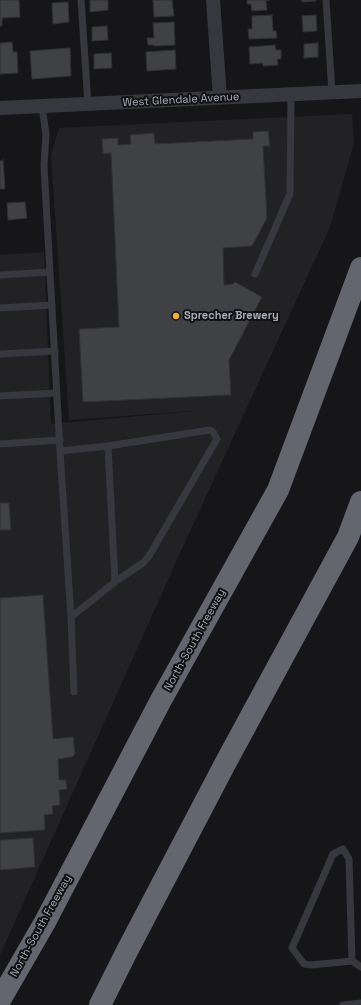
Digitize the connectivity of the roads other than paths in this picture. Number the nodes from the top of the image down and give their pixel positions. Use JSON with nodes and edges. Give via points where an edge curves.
{"nodes":[{"id":1,"x":81,"y":0,"type":"edge"},
{"id":2,"x":213,"y":0,"type":"edge"},
{"id":3,"x":326,"y":0,"type":"edge"},
{"id":4,"x":361,"y":91,"type":"edge"},
{"id":5,"x":332,"y":93,"type":"junction"},
{"id":6,"x":291,"y":95,"type":"junction"},
{"id":7,"x":220,"y":98,"type":"junction"},
{"id":8,"x":88,"y":104,"type":"junction"},
{"id":9,"x":42,"y":106,"type":"junction"},
{"id":10,"x":0,"y":108,"type":"edge"},
{"id":11,"x":361,"y":268,"type":"edge"},
{"id":12,"x":50,"y":272,"type":"junction"},
{"id":13,"x":254,"y":274,"type":"dead end"},
{"id":14,"x":0,"y":275,"type":"edge"},
{"id":15,"x":52,"y":305,"type":"junction"},
{"id":16,"x":0,"y":308,"type":"edge"},
{"id":17,"x":55,"y":351,"type":"junction"},
{"id":18,"x":0,"y":354,"type":"edge"},
{"id":19,"x":57,"y":393,"type":"junction"},
{"id":20,"x":0,"y":396,"type":"edge"},
{"id":21,"x":60,"y":440,"type":"junction"},
{"id":22,"x":0,"y":444,"type":"edge"},
{"id":23,"x":108,"y":446,"type":"junction"},
{"id":24,"x":60,"y":451,"type":"junction"},
{"id":25,"x":361,"y":502,"type":"edge"},
{"id":26,"x":361,"y":515,"type":"edge"},
{"id":27,"x":348,"y":537,"type":"junction"},
{"id":28,"x":115,"y":582,"type":"junction"},
{"id":29,"x":71,"y":617,"type":"junction"},
{"id":30,"x":74,"y":692,"type":"dead end"},
{"id":31,"x":352,"y":961,"type":"junction"},
{"id":32,"x":361,"y":967,"type":"edge"},
{"id":33,"x":0,"y":1000,"type":"edge"},
{"id":34,"x":361,"y":1003,"type":"edge"},
{"id":35,"x":100,"y":1005,"type":"edge"},
{"id":36,"x":343,"y":1005,"type":"edge"}],
"edges":[{"from":1,"to":8,"type":"lane"},
{"from":2,"to":7,"type":"street"},
{"from":3,"to":5,"type":"lane"},
{"from":4,"to":5,"type":"street","name":"West Glendale Avenue"},
{"from":5,"to":6,"type":"street","name":"West Glendale Avenue"},
{"from":6,"to":7,"type":"street","name":"West Glendale Avenue"},
{"from":6,"to":13,"type":"lane","via":[[290,194]]},
{"from":7,"to":8,"type":"street","name":"West Glendale Avenue"},
{"from":8,"to":9,"type":"street","name":"West Glendale Avenue"},
{"from":9,"to":10,"type":"street","name":"West Glendale Avenue"},
{"from":9,"to":12,"type":"lane","via":[[46,135],[44,166]]},
{"from":11,"to":33,"type":"highway","name":"North-South Freeway","via":[[278,490],[161,700],[45,922]]},
{"from":12,"to":14,"type":"lane"},
{"from":12,"to":15,"type":"lane"},
{"from":15,"to":16,"type":"lane"},
{"from":15,"to":17,"type":"lane"},
{"from":17,"to":18,"type":"lane"},
{"from":17,"to":19,"type":"lane"},
{"from":19,"to":20,"type":"lane"},
{"from":19,"to":21,"type":"lane"},
{"from":21,"to":22,"type":"lane"},
{"from":21,"to":24,"type":"lane"},
{"from":23,"to":24,"type":"lane"},
{"from":23,"to":28,"type":"lane"},
{"from":23,"to":28,"type":"lane","via":[[210,430],[218,439],[149,556]]},
{"from":24,"to":29,"type":"lane"},
{"from":25,"to":27,"type":"highway"},
{"from":26,"to":27,"type":"highway"},
{"from":27,"to":35,"type":"highway","via":[[226,762]]},
{"from":28,"to":29,"type":"lane"},
{"from":29,"to":30,"type":"lane"},
{"from":31,"to":31,"type":"lane","via":[[349,859],[343,849],[334,854],[292,948],[304,964]]},
{"from":31,"to":32,"type":"lane"},
{"from":34,"to":36,"type":"lane"}]}
